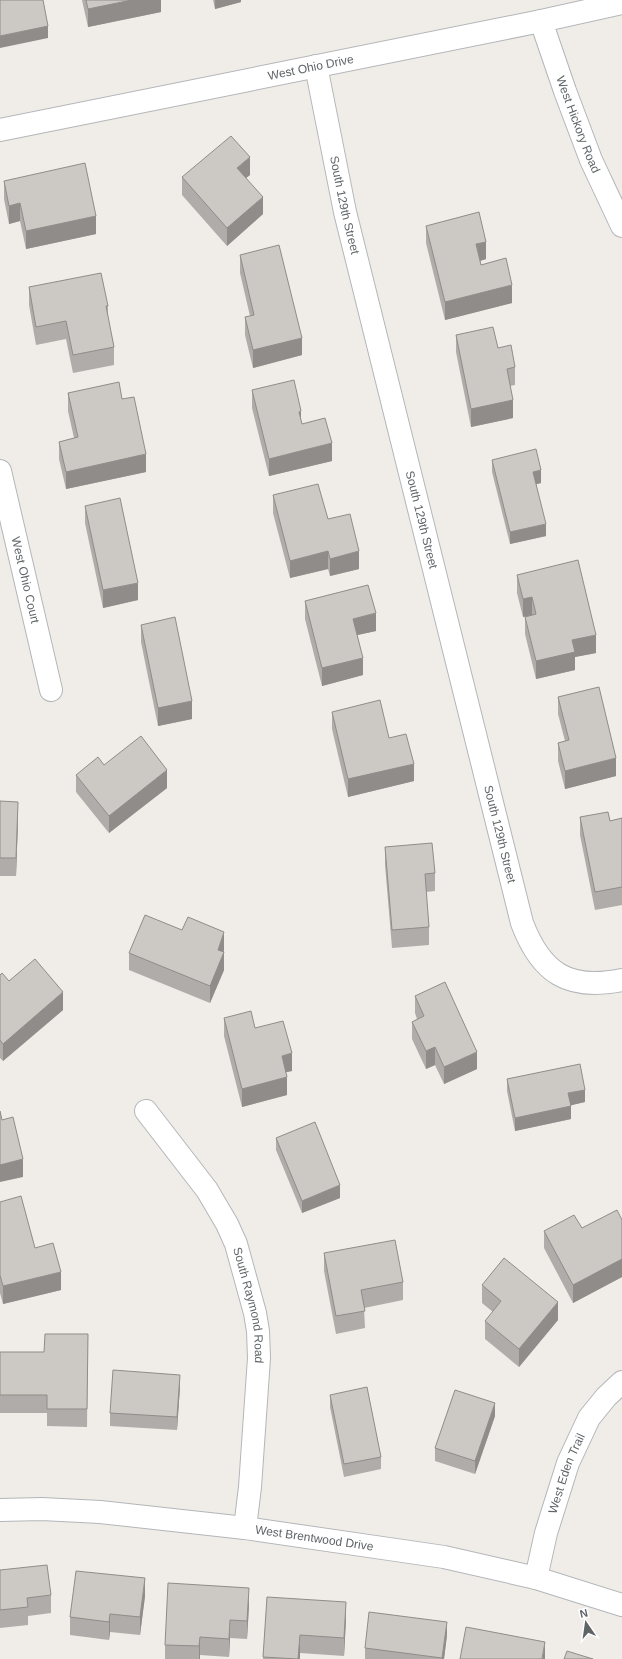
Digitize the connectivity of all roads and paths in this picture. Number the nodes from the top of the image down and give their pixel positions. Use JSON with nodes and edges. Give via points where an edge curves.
{"nodes":[{"id":1,"x":622,"y":3,"type":"edge"},
{"id":2,"x":541,"y":21,"type":"junction"},
{"id":3,"x":316,"y":66,"type":"junction"},
{"id":4,"x":0,"y":130,"type":"edge"},
{"id":5,"x":622,"y":226,"type":"edge"},
{"id":6,"x":0,"y":471,"type":"edge"},
{"id":7,"x":51,"y":690,"type":"dead end"},
{"id":8,"x":622,"y":980,"type":"edge"},
{"id":9,"x":146,"y":1110,"type":"dead end"},
{"id":10,"x":622,"y":1382,"type":"edge"},
{"id":11,"x":0,"y":1510,"type":"edge"},
{"id":12,"x":245,"y":1528,"type":"junction"},
{"id":13,"x":536,"y":1578,"type":"junction"},
{"id":14,"x":622,"y":1605,"type":"edge"}],
"edges":[{"from":1,"to":2,"type":"street","name":"West Ohio Drive"},
{"from":2,"to":3,"type":"street","name":"West Ohio Drive"},
{"from":2,"to":5,"type":"street","name":"West Hickory Road","via":[[589,153]]},
{"from":3,"to":4,"type":"street","name":"West Ohio Drive"},
{"from":3,"to":8,"type":"street","name":"South 129th Street","via":[[345,212],[522,923],[529,942],[540,959],[556,973],[583,983],[604,984]]},
{"from":6,"to":7,"type":"street","name":"West Ohio Court"},
{"from":9,"to":12,"type":"street","name":"South Raymond Road","via":[[207,1190],[227,1224],[236,1244],[255,1313],[259,1358]]},
{"from":10,"to":13,"type":"street","name":"West Eden Trail","via":[[589,1418],[568,1463],[546,1533]]},
{"from":11,"to":12,"type":"street","name":"West Brentwood Drive","via":[[100,1512]]},
{"from":12,"to":13,"type":"street","name":"West Brentwood Drive","via":[[444,1557]]},
{"from":13,"to":14,"type":"street","name":"West Brentwood Drive"}]}
